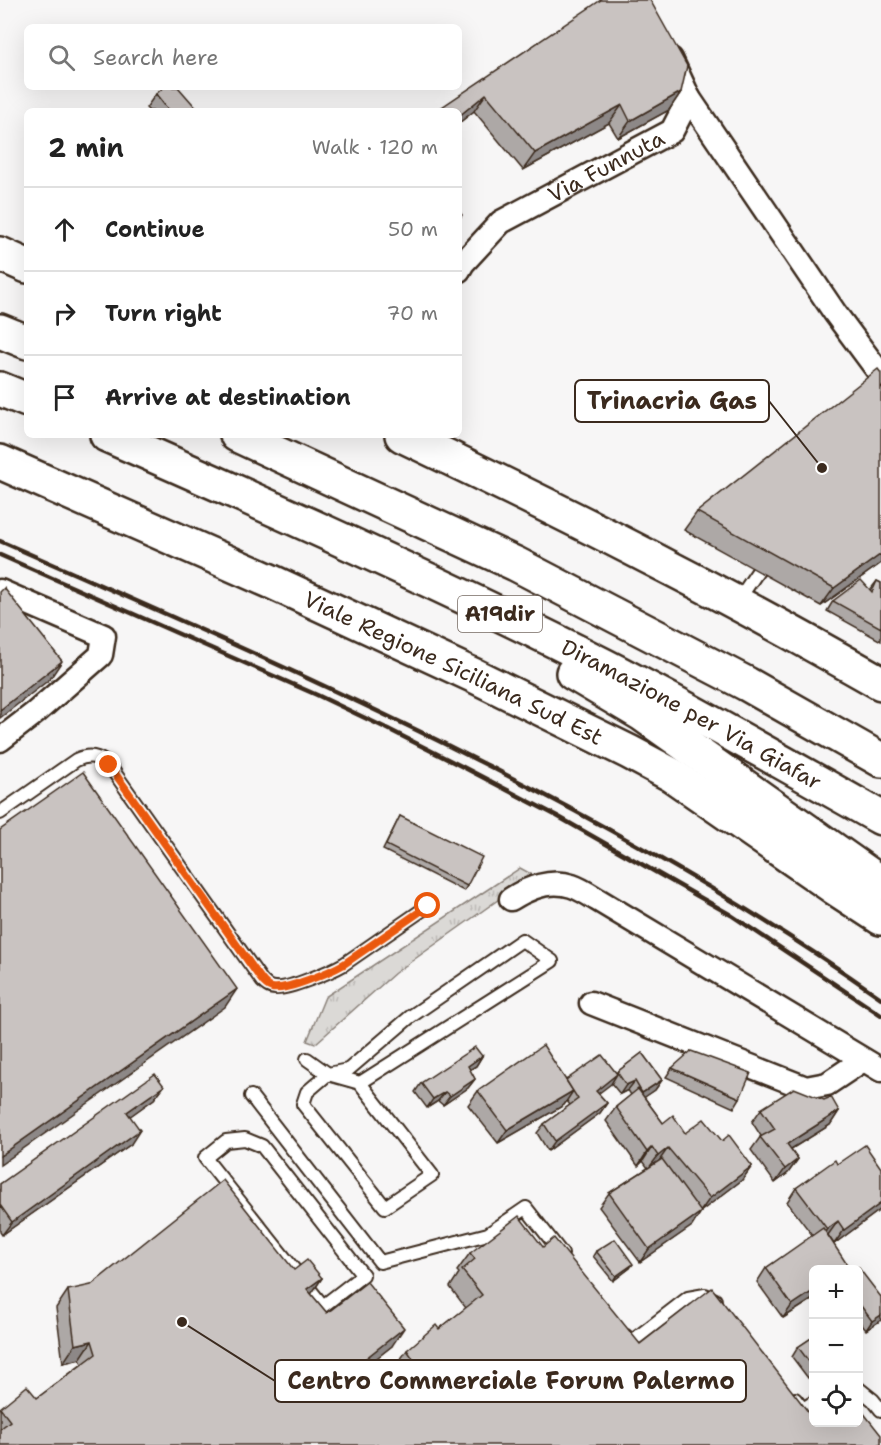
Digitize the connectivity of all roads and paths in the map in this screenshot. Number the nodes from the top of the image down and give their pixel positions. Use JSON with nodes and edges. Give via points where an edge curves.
{"nodes":[{"id":1,"x":662,"y":39,"type":"edge"},
{"id":2,"x":689,"y":98,"type":"junction"},
{"id":3,"x":0,"y":254,"type":"edge"},
{"id":4,"x":24,"y":265,"type":"edge"},
{"id":5,"x":462,"y":265,"type":"edge"},
{"id":6,"x":0,"y":331,"type":"edge"},
{"id":7,"x":24,"y":341,"type":"edge"},
{"id":8,"x":881,"y":375,"type":"edge"},
{"id":9,"x":0,"y":388,"type":"edge"},
{"id":10,"x":24,"y":399,"type":"edge"},
{"id":11,"x":114,"y":438,"type":"edge"},
{"id":12,"x":243,"y":438,"type":"edge"},
{"id":13,"x":408,"y":438,"type":"edge"},
{"id":14,"x":0,"y":462,"type":"edge"},
{"id":15,"x":212,"y":481,"type":"junction"},
{"id":16,"x":774,"y":555,"type":"edge"},
{"id":17,"x":0,"y":591,"type":"edge"},
{"id":18,"x":736,"y":603,"type":"junction"},
{"id":19,"x":881,"y":683,"type":"edge"},
{"id":20,"x":0,"y":740,"type":"edge"},
{"id":21,"x":881,"y":760,"type":"edge"},
{"id":22,"x":0,"y":813,"type":"edge"},
{"id":23,"x":881,"y":818,"type":"edge"},
{"id":24,"x":881,"y":883,"type":"edge"},
{"id":25,"x":511,"y":899,"type":"dead end"},
{"id":26,"x":428,"y":906,"type":"dead end"},
{"id":27,"x":881,"y":918,"type":"edge"},
{"id":28,"x":591,"y":1003,"type":"dead end"},
{"id":29,"x":307,"y":1059,"type":"dead end"},
{"id":30,"x":872,"y":1065,"type":"edge"},
{"id":31,"x":328,"y":1074,"type":"junction"},
{"id":32,"x":360,"y":1083,"type":"junction"},
{"id":33,"x":251,"y":1096,"type":"dead end"},
{"id":34,"x":380,"y":1262,"type":"junction"},
{"id":35,"x":568,"y":1262,"type":"edge"},
{"id":36,"x":363,"y":1275,"type":"junction"},
{"id":37,"x":724,"y":1304,"type":"edge"},
{"id":38,"x":617,"y":1324,"type":"edge"},
{"id":39,"x":789,"y":1390,"type":"edge"},
{"id":40,"x":863,"y":1392,"type":"edge"},
{"id":41,"x":809,"y":1405,"type":"edge"},
{"id":42,"x":881,"y":1410,"type":"edge"}],
"edges":[{"from":1,"to":2,"type":"street"},
{"from":2,"to":5,"type":"street","name":"Via Funnuta","via":[[672,131],[501,222]]},
{"from":2,"to":8,"type":"street"},
{"from":3,"to":4,"type":"main road"},
{"from":6,"to":7,"type":"main road"},
{"from":9,"to":10,"type":"main road"},
{"from":11,"to":15,"type":"main road","name":"Diramazione per Via Giafar","number":"A19dir"},
{"from":12,"to":21,"type":"main road","number":"A19dir","via":[[516,564],[747,684]]},
{"from":13,"to":18,"type":"main road"},
{"from":14,"to":27,"type":"main road","name":"Viale Regione Siciliana Sud Est","via":[[270,581],[629,752],[672,775]]},
{"from":15,"to":23,"type":"main road","name":"Diramazione per Via Giafar","number":"A19dir","via":[[476,602],[594,661]]},
{"from":15,"to":24,"type":"main road","via":[[352,560],[573,672],[642,714]]},
{"from":16,"to":18,"type":"lane"},
{"from":17,"to":20,"type":"street","via":[[104,636],[101,655]]},
{"from":18,"to":19,"type":"main road"},
{"from":22,"to":26,"type":"lane","via":[[76,760],[89,756],[102,760],[262,981],[273,988],[331,971]]},
{"from":25,"to":30,"type":"street","via":[[539,886],[571,885]]},
{"from":28,"to":30,"type":"street","via":[[806,1088],[827,1084]]},
{"from":29,"to":31,"type":"lane"},
{"from":31,"to":32,"type":"lane"},
{"from":31,"to":32,"type":"lane","via":[[307,1092],[303,1104],[385,1207],[432,1175]]},
{"from":31,"to":32,"type":"lane","via":[[348,1070],[410,1017],[522,940],[552,960]]},
{"from":33,"to":34,"type":"lane"},
{"from":34,"to":35,"type":"lane","via":[[488,1234],[526,1208]]},
{"from":34,"to":36,"type":"lane"},
{"from":36,"to":36,"type":"lane","via":[[262,1146],[244,1139],[226,1141],[205,1158],[322,1306]]},
{"from":37,"to":38,"type":"lane","via":[[705,1295],[688,1298],[631,1342]]},
{"from":39,"to":41,"type":"lane","via":[[804,1409]]},
{"from":40,"to":42,"type":"lane"}]}
